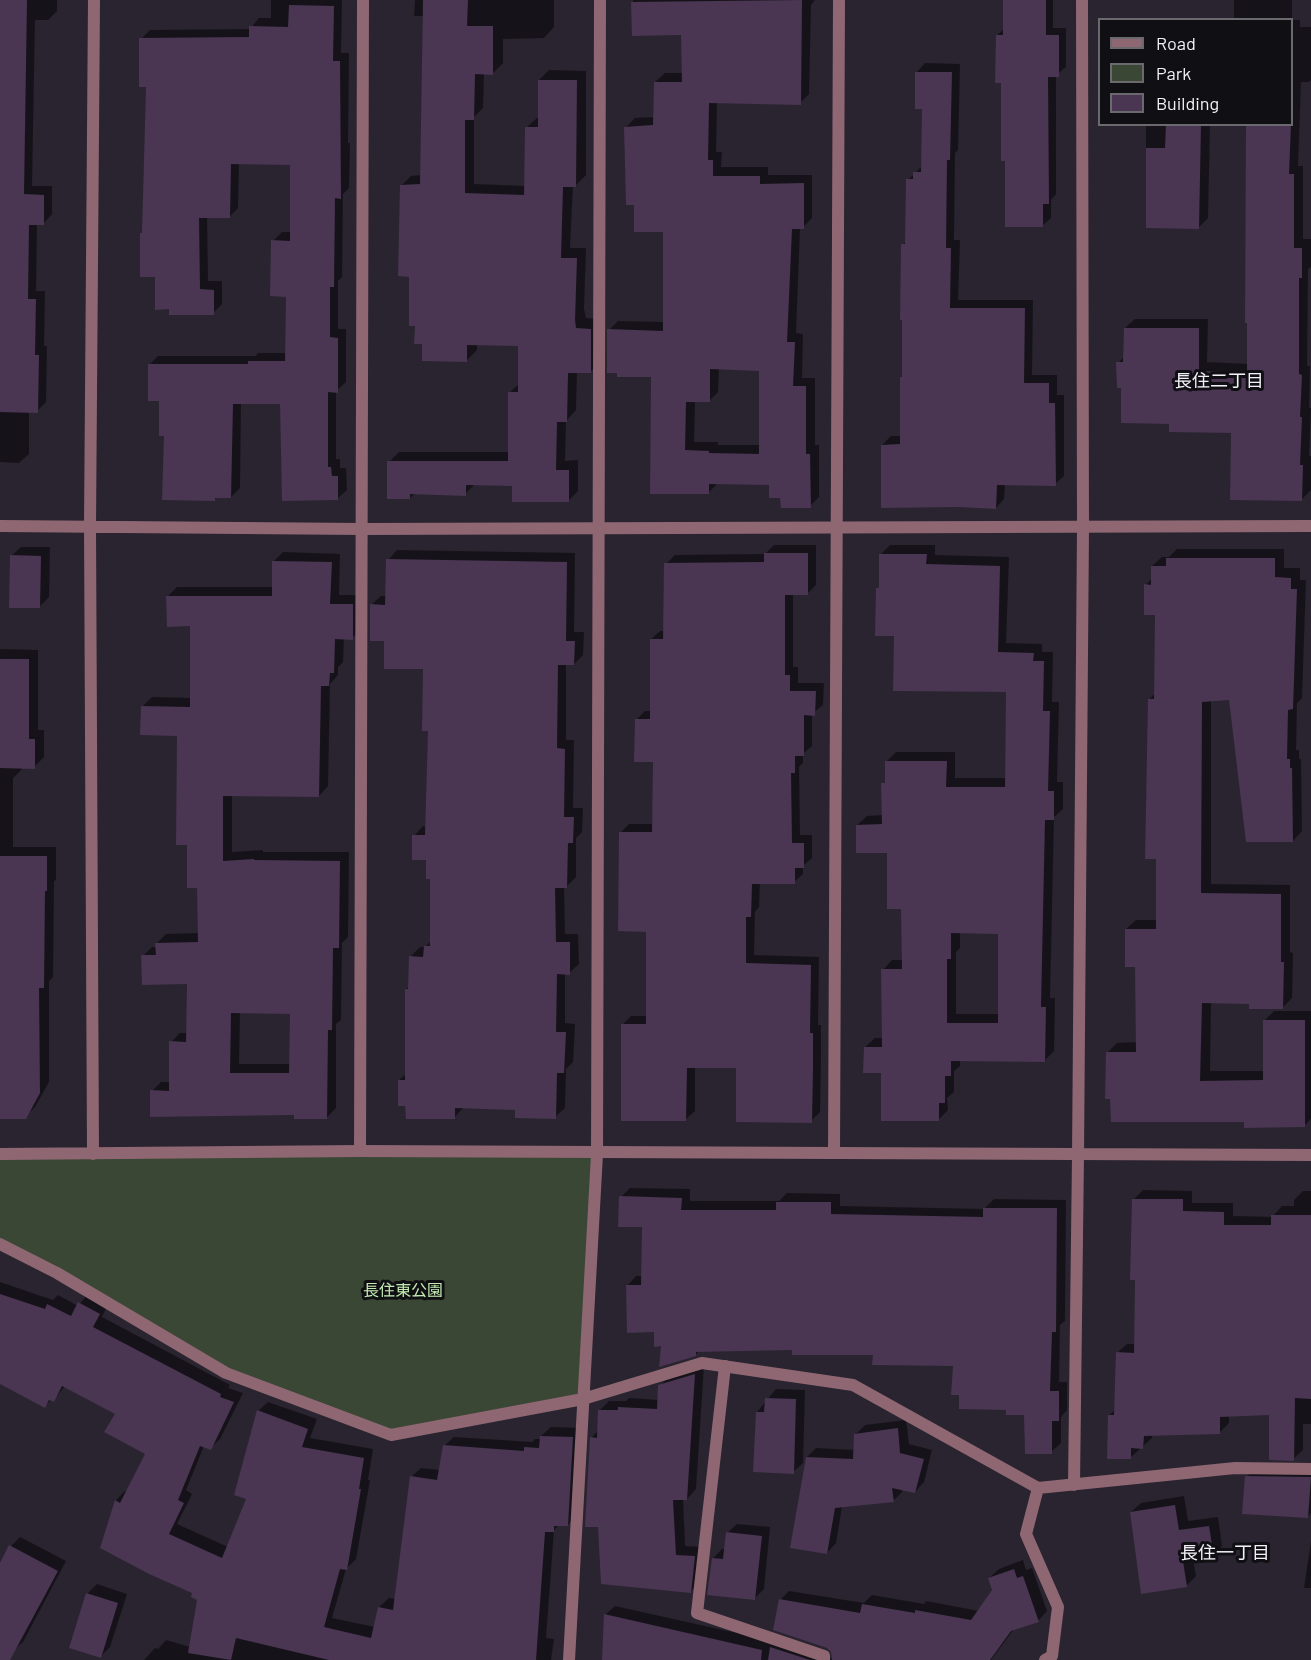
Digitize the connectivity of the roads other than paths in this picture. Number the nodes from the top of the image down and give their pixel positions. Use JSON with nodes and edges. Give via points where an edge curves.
{"nodes":[{"id":1,"x":94,"y":0,"type":"edge"},
{"id":2,"x":363,"y":0,"type":"edge"},
{"id":3,"x":600,"y":0,"type":"edge"},
{"id":4,"x":839,"y":0,"type":"edge"},
{"id":5,"x":1082,"y":0,"type":"edge"},
{"id":6,"x":90,"y":525,"type":"junction"},
{"id":7,"x":0,"y":526,"type":"edge"},
{"id":8,"x":837,"y":526,"type":"junction"},
{"id":9,"x":1311,"y":526,"type":"edge"},
{"id":10,"x":598,"y":527,"type":"junction"},
{"id":11,"x":1083,"y":528,"type":"junction"},
{"id":12,"x":362,"y":529,"type":"junction"},
{"id":13,"x":360,"y":1151,"type":"junction"},
{"id":14,"x":0,"y":1154,"type":"edge"},
{"id":15,"x":93,"y":1154,"type":"junction"},
{"id":16,"x":597,"y":1154,"type":"junction"},
{"id":17,"x":834,"y":1154,"type":"junction"},
{"id":18,"x":1078,"y":1155,"type":"junction"},
{"id":19,"x":1311,"y":1155,"type":"edge"},
{"id":20,"x":0,"y":1244,"type":"edge"},
{"id":21,"x":725,"y":1366,"type":"junction"},
{"id":22,"x":583,"y":1399,"type":"junction"},
{"id":23,"x":1311,"y":1469,"type":"edge"},
{"id":24,"x":1074,"y":1485,"type":"junction"},
{"id":25,"x":1038,"y":1488,"type":"junction"},
{"id":26,"x":569,"y":1660,"type":"edge"},
{"id":27,"x":824,"y":1660,"type":"edge"},
{"id":28,"x":1045,"y":1660,"type":"edge"}],
"edges":[{"from":1,"to":6,"type":"street"},
{"from":2,"to":12,"type":"street"},
{"from":3,"to":10,"type":"street"},
{"from":4,"to":8,"type":"street"},
{"from":5,"to":11,"type":"street"},
{"from":6,"to":7,"type":"street"},
{"from":6,"to":12,"type":"street"},
{"from":6,"to":15,"type":"street"},
{"from":8,"to":10,"type":"street"},
{"from":8,"to":11,"type":"street"},
{"from":8,"to":17,"type":"street"},
{"from":9,"to":11,"type":"street"},
{"from":10,"to":12,"type":"street"},
{"from":10,"to":16,"type":"street"},
{"from":11,"to":18,"type":"street"},
{"from":12,"to":13,"type":"street"},
{"from":13,"to":15,"type":"street"},
{"from":13,"to":16,"type":"street"},
{"from":14,"to":15,"type":"street"},
{"from":16,"to":17,"type":"street"},
{"from":16,"to":22,"type":"street"},
{"from":17,"to":18,"type":"street"},
{"from":18,"to":19,"type":"street"},
{"from":18,"to":24,"type":"street"},
{"from":20,"to":22,"type":"street","via":[[57,1273],[226,1373],[391,1435]]},
{"from":21,"to":22,"type":"street","via":[[702,1363]]},
{"from":21,"to":25,"type":"street","via":[[853,1385]]},
{"from":21,"to":27,"type":"street","via":[[697,1613],[824,1656]]},
{"from":22,"to":26,"type":"street"},
{"from":23,"to":24,"type":"street","via":[[1235,1468]]},
{"from":24,"to":25,"type":"street"},
{"from":25,"to":28,"type":"street","via":[[1026,1534],[1058,1607],[1052,1656]]}]}
